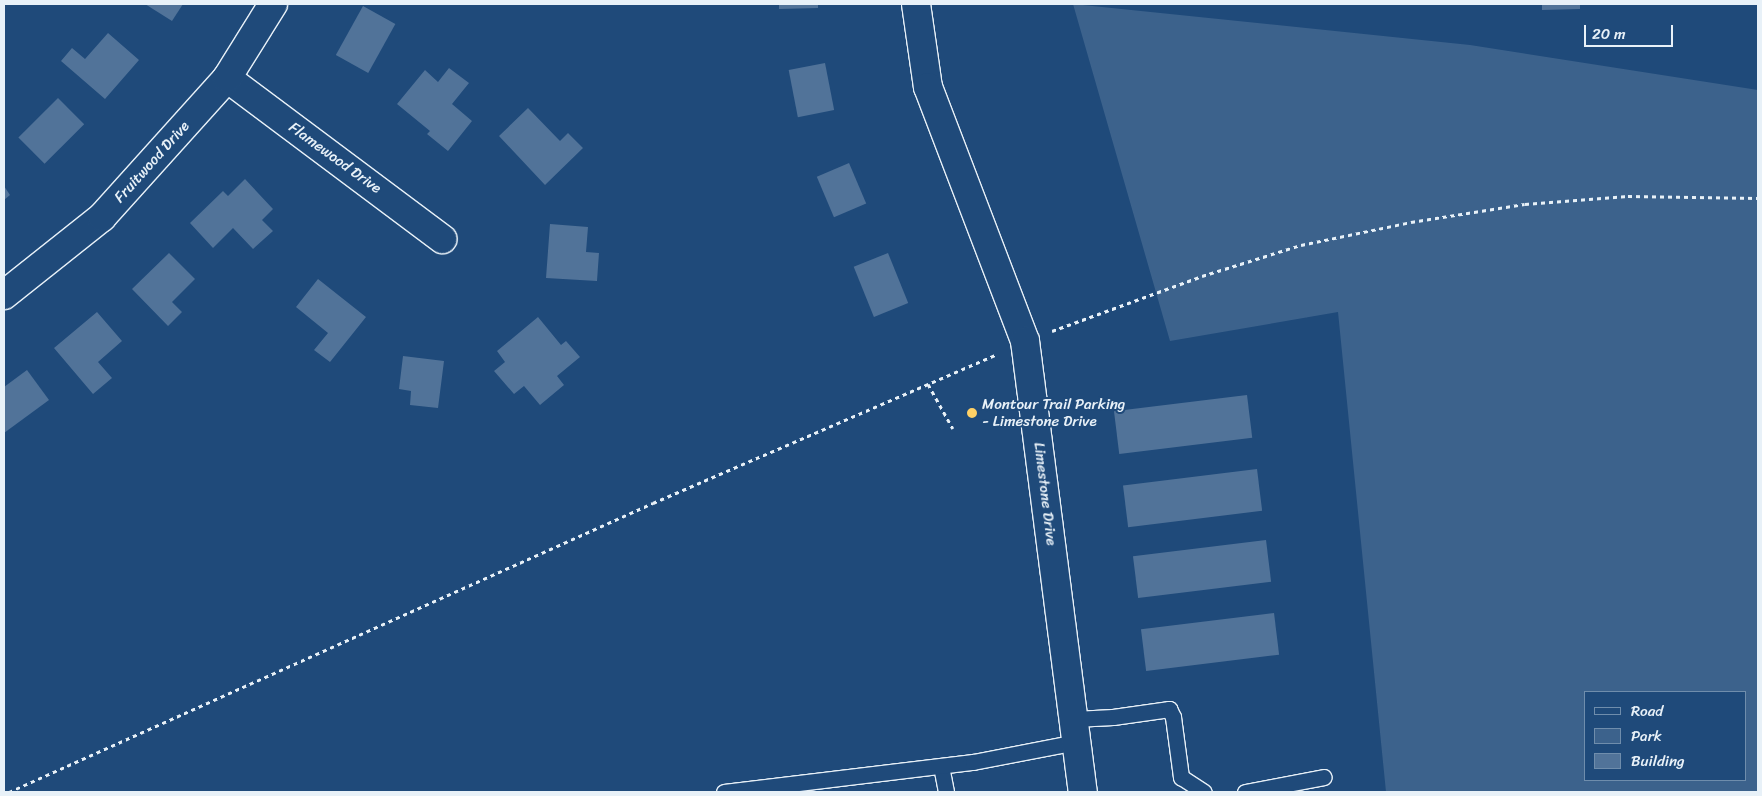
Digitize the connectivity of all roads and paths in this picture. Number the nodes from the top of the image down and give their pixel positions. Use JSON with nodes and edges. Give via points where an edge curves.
{"nodes":[{"id":1,"x":274,"y":4,"type":"edge"},
{"id":2,"x":916,"y":4,"type":"edge"},
{"id":3,"x":227,"y":78,"type":"junction"},
{"id":4,"x":1758,"y":198,"type":"edge"},
{"id":5,"x":442,"y":239,"type":"dead end"},
{"id":6,"x":4,"y":295,"type":"edge"},
{"id":7,"x":1025,"y":341,"type":"junction"},
{"id":8,"x":928,"y":384,"type":"junction"},
{"id":9,"x":953,"y":429,"type":"dead end"},
{"id":10,"x":1075,"y":730,"type":"junction"},
{"id":11,"x":941,"y":766,"type":"junction"},
{"id":12,"x":1324,"y":777,"type":"dead end"},
{"id":13,"x":9,"y":792,"type":"edge"},
{"id":14,"x":724,"y":792,"type":"edge"},
{"id":15,"x":946,"y":792,"type":"edge"},
{"id":16,"x":1083,"y":792,"type":"edge"},
{"id":17,"x":1204,"y":792,"type":"edge"},
{"id":18,"x":1245,"y":792,"type":"edge"}],
"edges":[{"from":1,"to":3,"type":"street","name":"Fruitwood Drive"},
{"from":2,"to":7,"type":"street","name":"Limestone Drive","via":[[928,87]]},
{"from":3,"to":5,"type":"street","name":"Flamewood Drive"},
{"from":3,"to":6,"type":"street","name":"Fruitwood Drive","via":[[102,217]]},
{"from":4,"to":7,"type":"path","via":[[1628,196],[1525,204],[1411,222],[1292,248],[1202,276]]},
{"from":7,"to":8,"type":"path"},
{"from":7,"to":10,"type":"street","name":"Limestone Drive"},
{"from":8,"to":9,"type":"path"},
{"from":8,"to":13,"type":"path","via":[[653,503]]},
{"from":10,"to":11,"type":"lane"},
{"from":10,"to":16,"type":"street","name":"Limestone Drive"},
{"from":10,"to":17,"type":"lane","via":[[1113,717],[1169,709],[1173,717],[1181,777]]},
{"from":11,"to":14,"type":"lane"},
{"from":11,"to":15,"type":"lane"},
{"from":12,"to":18,"type":"lane"}]}
